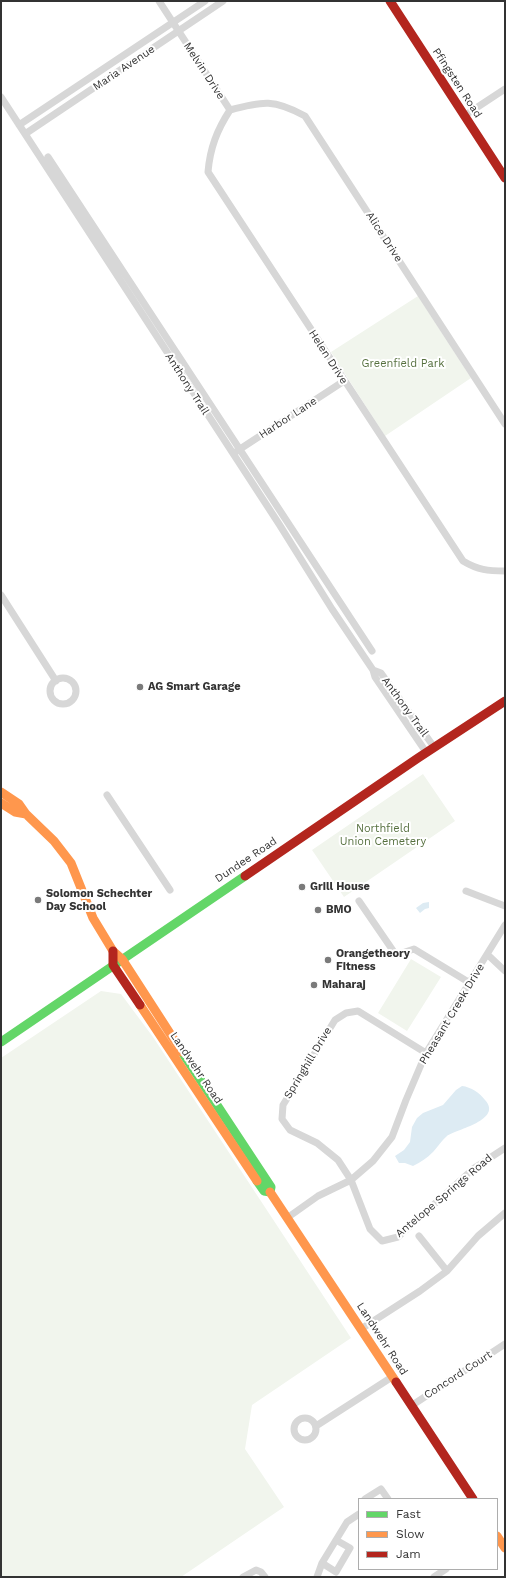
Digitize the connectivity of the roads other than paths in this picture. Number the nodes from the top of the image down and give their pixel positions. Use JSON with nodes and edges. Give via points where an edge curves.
{"nodes":[{"id":1,"x":159,"y":1,"type":"edge"},
{"id":2,"x":205,"y":1,"type":"edge"},
{"id":3,"x":223,"y":1,"type":"edge"},
{"id":4,"x":390,"y":1,"type":"edge"},
{"id":5,"x":173,"y":22,"type":"junction"},
{"id":6,"x":179,"y":31,"type":"junction"},
{"id":7,"x":505,"y":89,"type":"edge"},
{"id":8,"x":1,"y":97,"type":"edge"},
{"id":9,"x":230,"y":110,"type":"junction"},
{"id":10,"x":464,"y":116,"type":"junction"},
{"id":11,"x":19,"y":125,"type":"junction"},
{"id":12,"x":25,"y":134,"type":"junction"},
{"id":13,"x":48,"y":157,"type":"dead end"},
{"id":14,"x":505,"y":178,"type":"edge"},
{"id":15,"x":344,"y":381,"type":"junction"},
{"id":16,"x":505,"y":424,"type":"edge"},
{"id":17,"x":240,"y":449,"type":"junction"},
{"id":18,"x":233,"y":454,"type":"junction"},
{"id":19,"x":505,"y":571,"type":"edge"},
{"id":20,"x":1,"y":595,"type":"edge"},
{"id":21,"x":340,"y":603,"type":"junction"},
{"id":22,"x":332,"y":609,"type":"junction"},
{"id":23,"x":372,"y":651,"type":"dead end"},
{"id":24,"x":56,"y":681,"type":"dead end"},
{"id":25,"x":505,"y":701,"type":"edge"},
{"id":26,"x":430,"y":750,"type":"junction"},
{"id":27,"x":1,"y":792,"type":"edge"},
{"id":28,"x":107,"y":795,"type":"dead end"},
{"id":29,"x":1,"y":803,"type":"edge"},
{"id":30,"x":26,"y":814,"type":"junction"},
{"id":31,"x":170,"y":890,"type":"dead end"},
{"id":32,"x":466,"y":891,"type":"dead end"},
{"id":33,"x":359,"y":901,"type":"dead end"},
{"id":34,"x":505,"y":906,"type":"edge"},
{"id":35,"x":505,"y":926,"type":"edge"},
{"id":36,"x":113,"y":951,"type":"junction"},
{"id":37,"x":488,"y":955,"type":"junction"},
{"id":38,"x":122,"y":959,"type":"junction"},
{"id":39,"x":113,"y":965,"type":"junction"},
{"id":40,"x":505,"y":971,"type":"edge"},
{"id":41,"x":470,"y":983,"type":"junction"},
{"id":42,"x":1,"y":1042,"type":"edge"},
{"id":43,"x":426,"y":1053,"type":"junction"},
{"id":44,"x":505,"y":1148,"type":"edge"},
{"id":45,"x":351,"y":1180,"type":"junction"},
{"id":46,"x":270,"y":1192,"type":"junction"},
{"id":47,"x":505,"y":1213,"type":"edge"},
{"id":48,"x":287,"y":1218,"type":"junction"},
{"id":49,"x":419,"y":1236,"type":"dead end"},
{"id":50,"x":382,"y":1242,"type":"joint"},
{"id":51,"x":447,"y":1271,"type":"junction"},
{"id":52,"x":361,"y":1329,"type":"junction"},
{"id":53,"x":505,"y":1344,"type":"edge"},
{"id":54,"x":392,"y":1377,"type":"junction"},
{"id":55,"x":412,"y":1406,"type":"junction"},
{"id":56,"x":316,"y":1426,"type":"dead end"},
{"id":57,"x":366,"y":1498,"type":"edge"},
{"id":58,"x":387,"y":1498,"type":"edge"},
{"id":59,"x":472,"y":1498,"type":"edge"},
{"id":60,"x":358,"y":1515,"type":"edge"},
{"id":61,"x":498,"y":1538,"type":"edge"},
{"id":62,"x":336,"y":1540,"type":"junction"},
{"id":63,"x":505,"y":1548,"type":"edge"},
{"id":64,"x":322,"y":1563,"type":"junction"},
{"id":65,"x":441,"y":1570,"type":"edge"},
{"id":66,"x":242,"y":1577,"type":"edge"},
{"id":67,"x":265,"y":1577,"type":"edge"},
{"id":68,"x":317,"y":1577,"type":"edge"},
{"id":69,"x":434,"y":1577,"type":"edge"}],
"edges":[{"from":1,"to":5,"type":"street","name":"Melvin Drive"},
{"from":2,"to":5,"type":"street","name":"Maria Avenue"},
{"from":3,"to":6,"type":"street","name":"Maria Avenue"},
{"from":4,"to":10,"type":"main road","name":"Pfingsten Road"},
{"from":5,"to":6,"type":"street","name":"Melvin Drive"},
{"from":5,"to":11,"type":"street","name":"Maria Avenue"},
{"from":6,"to":9,"type":"street","name":"Melvin Drive"},
{"from":6,"to":12,"type":"street","name":"Maria Avenue"},
{"from":7,"to":10,"type":"street"},
{"from":8,"to":11,"type":"street","name":"Anthony Trail"},
{"from":9,"to":15,"type":"street","name":"Helen Drive","via":[[213,141],[208,172]]},
{"from":9,"to":16,"type":"street","name":"Alice Drive","via":[[249,104],[269,102],[287,106],[305,116]]},
{"from":10,"to":14,"type":"main road","name":"Pfingsten Road"},
{"from":11,"to":12,"type":"street","name":"Anthony Trail"},
{"from":12,"to":18,"type":"street","name":"Anthony Trail"},
{"from":13,"to":17,"type":"street","name":"Anthony Trail"},
{"from":15,"to":17,"type":"street","name":"Harbor Lane"},
{"from":15,"to":19,"type":"street","name":"Helen Drive","via":[[463,561],[474,568]]},
{"from":17,"to":18,"type":"street","name":"Harbor Lane"},
{"from":17,"to":21,"type":"street","name":"Anthony Trail"},
{"from":18,"to":22,"type":"street","name":"Anthony Trail"},
{"from":20,"to":24,"type":"street"},
{"from":21,"to":22,"type":"street"},
{"from":21,"to":23,"type":"street","name":"Anthony Trail"},
{"from":22,"to":26,"type":"street","name":"Anthony Trail","via":[[373,670],[375,677]]},
{"from":25,"to":26,"type":"main road","name":"Dundee Road"},
{"from":26,"to":38,"type":"main road","name":"Dundee Road"},
{"from":27,"to":30,"type":"main road","name":"Landwehr Road","via":[[19,804]]},
{"from":28,"to":31,"type":"street"},
{"from":29,"to":30,"type":"main road","name":"Landwehr Road","via":[[15,812]]},
{"from":30,"to":36,"type":"main road","name":"Landwehr Road","via":[[54,841],[71,863],[93,918]]},
{"from":32,"to":34,"type":"street"},
{"from":33,"to":41,"type":"street","via":[[396,954],[414,949]]},
{"from":35,"to":37,"type":"street","name":"Pheasant Creek Drive"},
{"from":36,"to":38,"type":"main road","name":"Landwehr Road"},
{"from":36,"to":39,"type":"main road"},
{"from":37,"to":40,"type":"street"},
{"from":37,"to":41,"type":"street","name":"Pheasant Creek Drive"},
{"from":38,"to":39,"type":"main road","name":"Dundee Road"},
{"from":38,"to":46,"type":"main road","name":"Landwehr Road","via":[[271,1187]]},
{"from":39,"to":42,"type":"main road","name":"Dundee Road"},
{"from":39,"to":46,"type":"main road","name":"Landwehr Road","via":[[264,1191]]},
{"from":41,"to":43,"type":"street","name":"Pheasant Creek Drive"},
{"from":43,"to":45,"type":"street","name":"Pheasant Creek Drive","via":[[392,1137],[373,1161]]},
{"from":43,"to":45,"type":"street","name":"Springhill Drive","via":[[358,1011],[346,1013],[335,1020],[283,1105],[282,1119],[290,1130],[317,1143],[338,1160]]},
{"from":44,"to":50,"type":"street","name":"Antelope Springs Road","via":[[473,1169],[398,1237]]},
{"from":45,"to":48,"type":"street","name":"Pheasant Creek Drive","via":[[318,1196]]},
{"from":45,"to":50,"type":"street","name":"Springhill Drive","via":[[370,1229]]},
{"from":46,"to":48,"type":"main road","name":"Landwehr Road"},
{"from":47,"to":51,"type":"street","via":[[478,1236]]},
{"from":48,"to":52,"type":"main road","name":"Landwehr Road"},
{"from":49,"to":51,"type":"street"},
{"from":51,"to":52,"type":"street"},
{"from":52,"to":54,"type":"main road","name":"Landwehr Road"},
{"from":53,"to":55,"type":"street","name":"Concord Court"},
{"from":54,"to":55,"type":"main road","name":"Landwehr Road"},
{"from":54,"to":56,"type":"street"},
{"from":55,"to":59,"type":"main road","name":"Landwehr Road"},
{"from":57,"to":58,"type":"street","via":[[380,1489]]},
{"from":60,"to":62,"type":"street","via":[[347,1522]]},
{"from":61,"to":63,"type":"main road"},
{"from":62,"to":64,"type":"street"},
{"from":62,"to":64,"type":"street","via":[[350,1548],[336,1572]]},
{"from":64,"to":68,"type":"street"},
{"from":65,"to":69,"type":"street"},
{"from":66,"to":67,"type":"street","via":[[256,1570]]}]}
